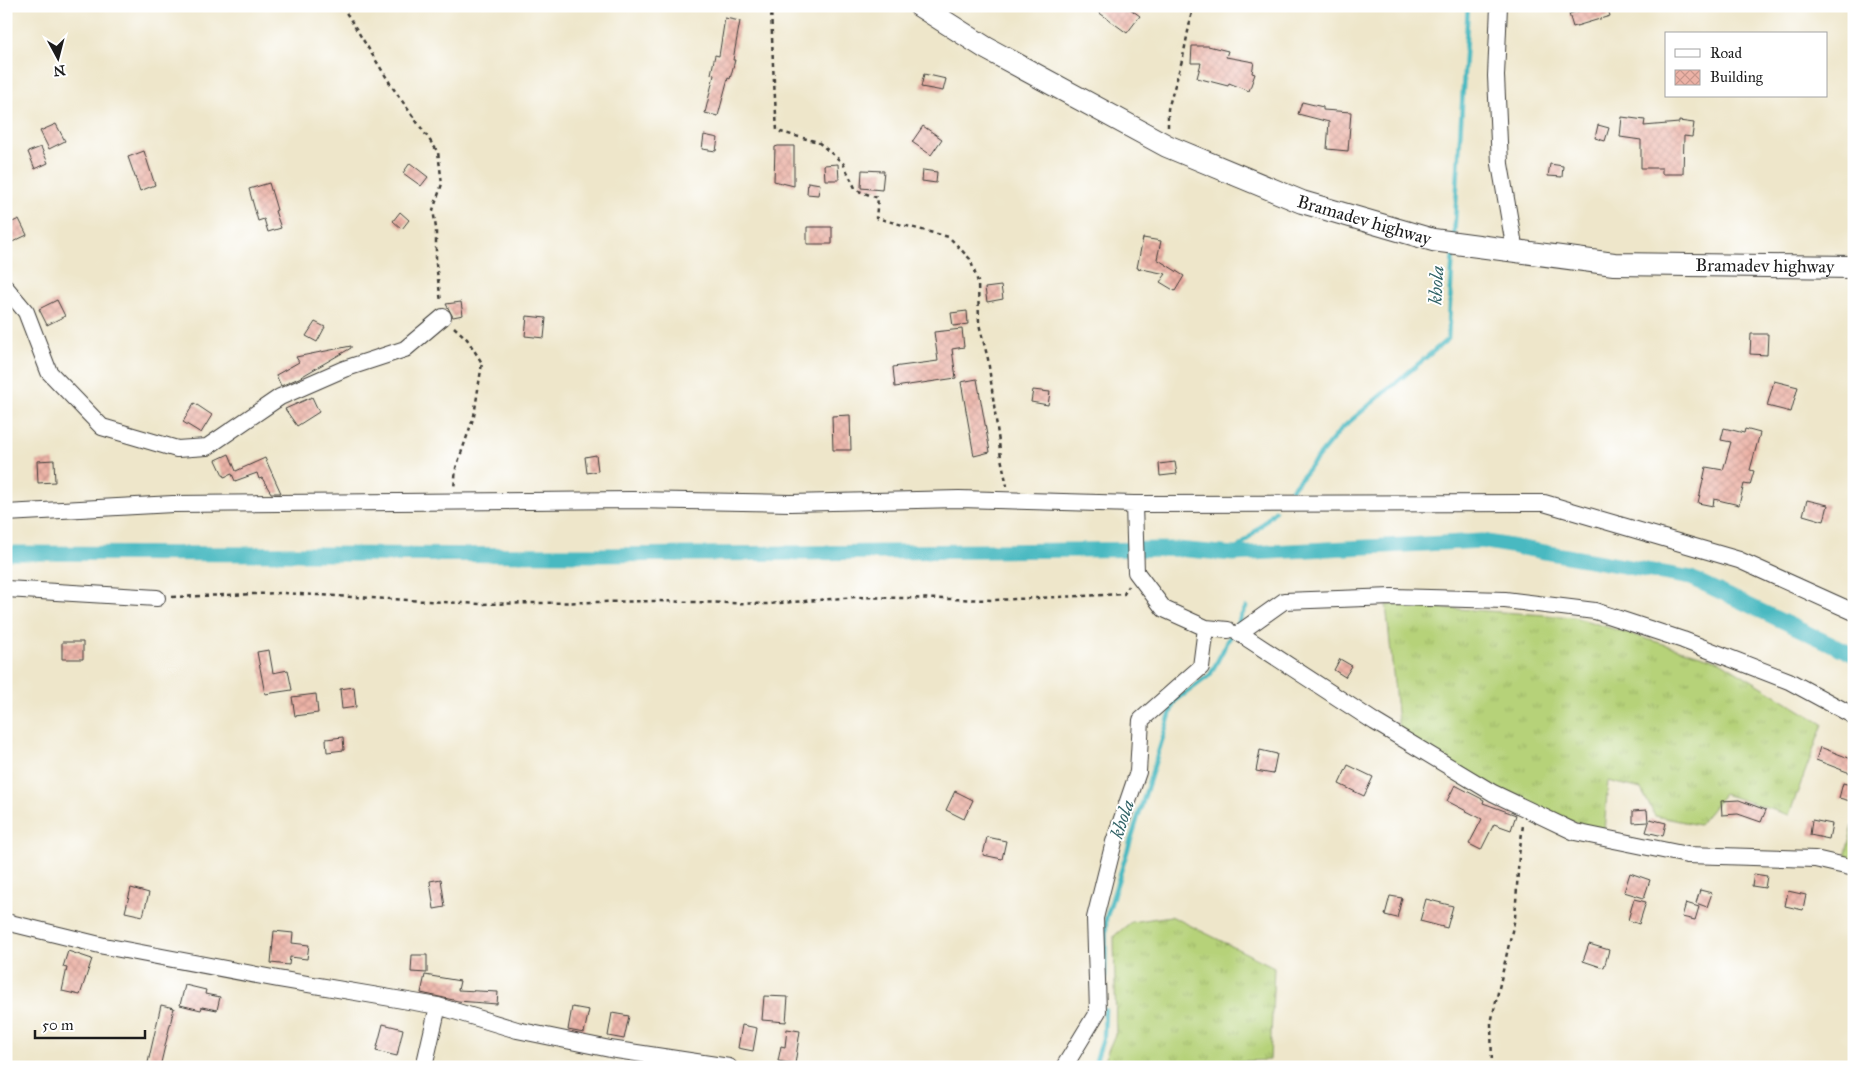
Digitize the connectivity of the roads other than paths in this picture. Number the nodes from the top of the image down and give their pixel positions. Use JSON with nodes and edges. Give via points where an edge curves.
{"nodes":[{"id":1,"x":920,"y":6,"type":"edge"},
{"id":2,"x":1499,"y":6,"type":"edge"},
{"id":3,"x":1504,"y":249,"type":"junction"},
{"id":4,"x":1854,"y":267,"type":"edge"},
{"id":5,"x":6,"y":288,"type":"edge"},
{"id":6,"x":443,"y":317,"type":"road end"},
{"id":7,"x":1134,"y":504,"type":"junction"},
{"id":8,"x":6,"y":513,"type":"edge"},
{"id":9,"x":6,"y":590,"type":"edge"},
{"id":10,"x":157,"y":598,"type":"road end"},
{"id":11,"x":1854,"y":612,"type":"edge"},
{"id":12,"x":1206,"y":628,"type":"junction"},
{"id":13,"x":1228,"y":630,"type":"dead end"},
{"id":14,"x":1854,"y":716,"type":"edge"},
{"id":15,"x":1854,"y":868,"type":"edge"},
{"id":16,"x":6,"y":922,"type":"edge"},
{"id":17,"x":438,"y":1006,"type":"junction"},
{"id":18,"x":424,"y":1067,"type":"edge"},
{"id":19,"x":729,"y":1067,"type":"edge"},
{"id":20,"x":1064,"y":1067,"type":"edge"}],
"edges":[{"from":1,"to":3,"type":"street","name":"Bramadev highway","via":[[986,48],[1167,146],[1302,202],[1433,240]]},
{"from":2,"to":3,"type":"street","via":[[1496,76]]},
{"from":3,"to":4,"type":"street","name":"Bramadev highway","via":[[1614,264]]},
{"from":5,"to":6,"type":"street","via":[[26,312],[48,372],[102,427],[177,449],[206,447],[280,397],[344,369],[405,349]]},
{"from":7,"to":8,"type":"street","via":[[959,499],[790,503],[632,500],[173,504]]},
{"from":7,"to":11,"type":"street","via":[[1544,503],[1740,560]]},
{"from":7,"to":12,"type":"street","via":[[1136,572],[1164,609]]},
{"from":9,"to":10,"type":"street"},
{"from":12,"to":13,"type":"street"},
{"from":12,"to":20,"type":"street","via":[[1201,668],[1141,720],[1138,772],[1114,842],[1095,918],[1098,1011]]},
{"from":14,"to":15,"type":"street","via":[[1789,681],[1596,611],[1505,600],[1392,597],[1284,601],[1239,633],[1375,722],[1493,793],[1575,832],[1686,855],[1815,859]]},
{"from":16,"to":17,"type":"street","via":[[114,948]]},
{"from":17,"to":18,"type":"street"},
{"from":17,"to":19,"type":"street","via":[[517,1030]]}]}
